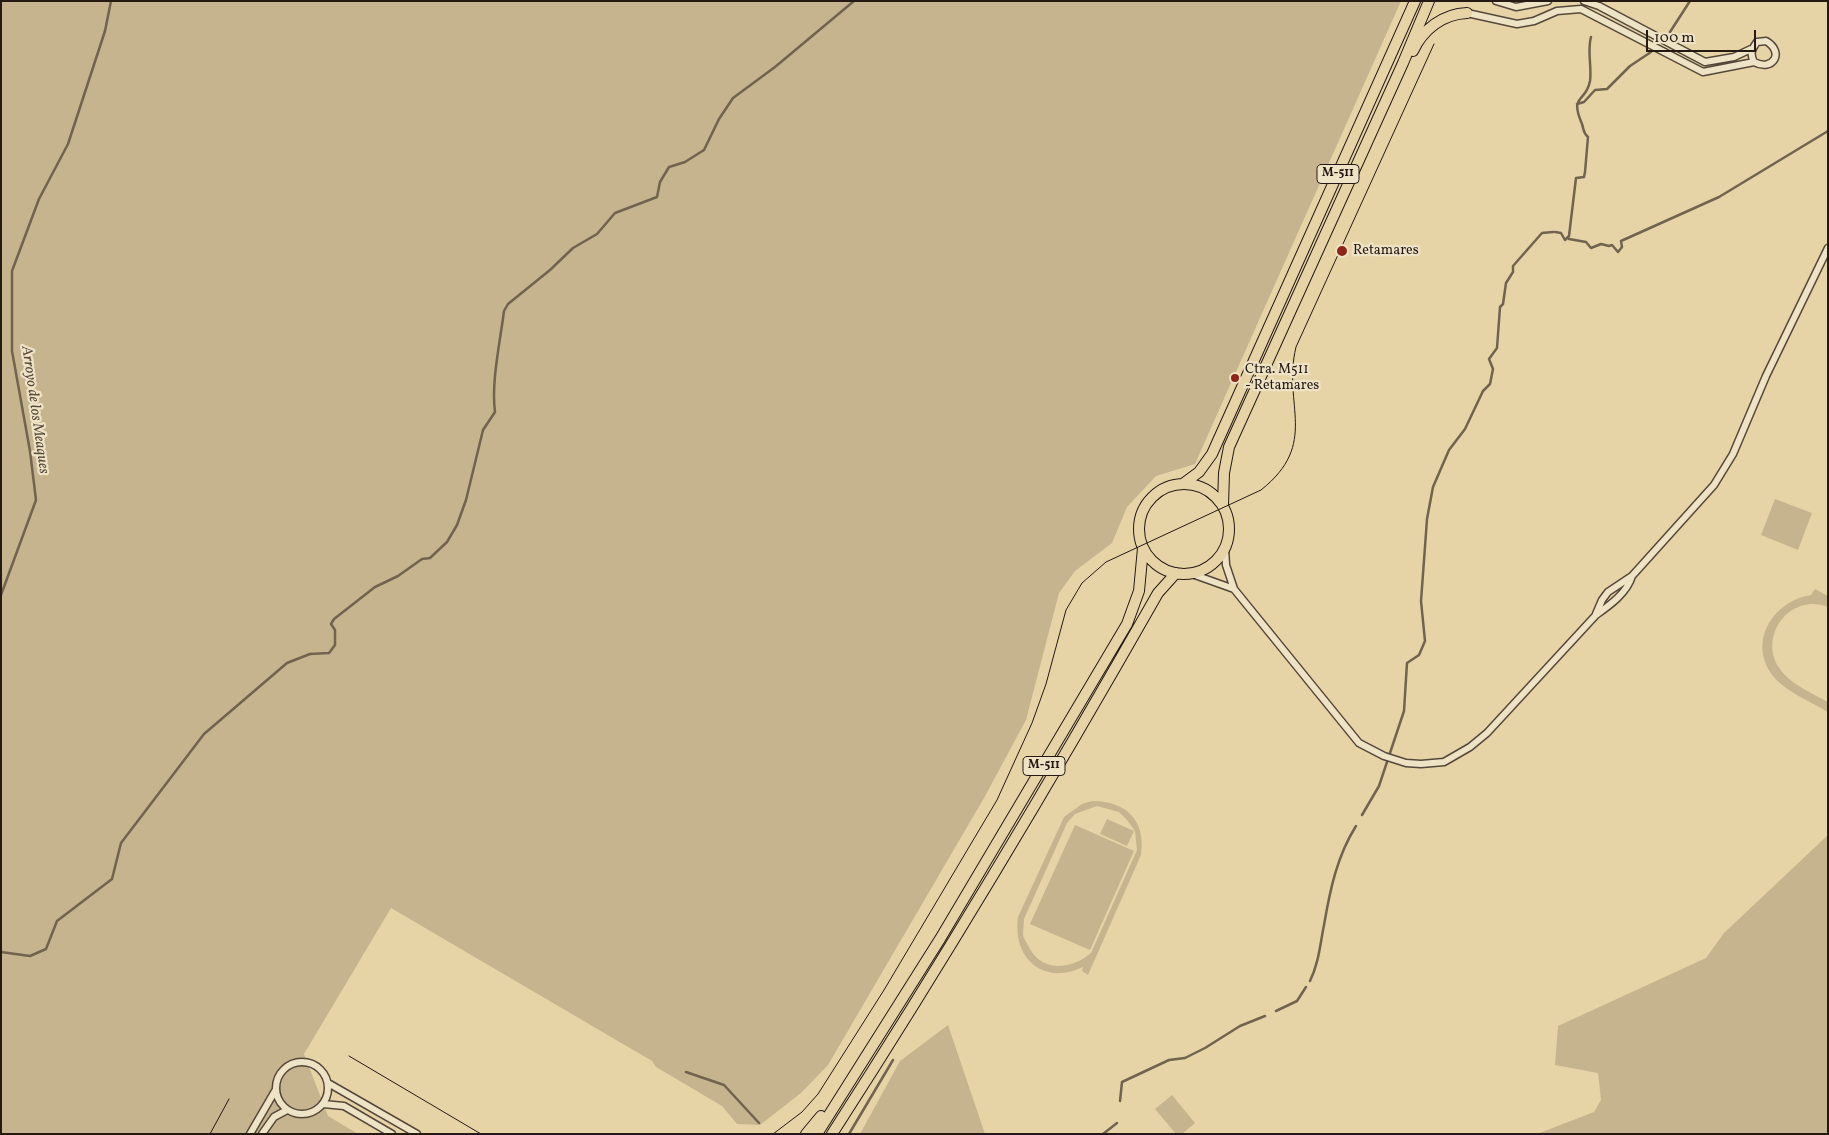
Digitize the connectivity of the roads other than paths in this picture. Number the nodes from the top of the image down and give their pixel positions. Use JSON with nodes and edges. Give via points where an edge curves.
{"nodes":[{"id":1,"x":1415,"y":1,"type":"edge"},
{"id":2,"x":1429,"y":1,"type":"edge"},
{"id":3,"x":1496,"y":1,"type":"edge"},
{"id":4,"x":1548,"y":1,"type":"edge"},
{"id":5,"x":1584,"y":1,"type":"edge"},
{"id":6,"x":1467,"y":13,"type":"joint"},
{"id":7,"x":1751,"y":49,"type":"junction"},
{"id":8,"x":1705,"y":62,"type":"junction"},
{"id":9,"x":1754,"y":62,"type":"junction"},
{"id":10,"x":1403,"y":63,"type":"junction"},
{"id":11,"x":1703,"y":72,"type":"junction"},
{"id":12,"x":1828,"y":248,"type":"edge"},
{"id":13,"x":1184,"y":483,"type":"junction"},
{"id":14,"x":1223,"y":505,"type":"junction"},
{"id":15,"x":1143,"y":548,"type":"junction"},
{"id":16,"x":1225,"y":549,"type":"junction"},
{"id":17,"x":1176,"y":574,"type":"junction"},
{"id":18,"x":1192,"y":574,"type":"junction"},
{"id":19,"x":1632,"y":576,"type":"junction"},
{"id":20,"x":1234,"y":589,"type":"junction"},
{"id":21,"x":1596,"y":615,"type":"junction"},
{"id":22,"x":887,"y":1049,"type":"junction"},
{"id":23,"x":328,"y":1083,"type":"junction"},
{"id":24,"x":844,"y":1088,"type":"junction"},
{"id":25,"x":275,"y":1091,"type":"junction"},
{"id":26,"x":323,"y":1104,"type":"junction"},
{"id":27,"x":287,"y":1110,"type":"junction"},
{"id":28,"x":250,"y":1134,"type":"edge"},
{"id":29,"x":262,"y":1134,"type":"edge"},
{"id":30,"x":392,"y":1134,"type":"edge"},
{"id":31,"x":417,"y":1134,"type":"edge"},
{"id":32,"x":806,"y":1134,"type":"edge"},
{"id":33,"x":817,"y":1134,"type":"edge"},
{"id":34,"x":832,"y":1134,"type":"edge"},
{"id":35,"x":841,"y":1134,"type":"edge"}],
"edges":[{"from":1,"to":13,"type":"highway","number":"M-511","via":[[1212,454],[1199,472]]},
{"from":2,"to":10,"type":"highway","number":"M-511"},
{"from":3,"to":4,"type":"street","via":[[1516,7]]},
{"from":5,"to":8,"type":"street"},
{"from":6,"to":10,"type":"highway","via":[[1458,13],[1426,31]]},
{"from":6,"to":11,"type":"street","via":[[1517,24],[1557,11],[1580,9]]},
{"from":7,"to":8,"type":"street","via":[[1734,57]]},
{"from":7,"to":9,"type":"street"},
{"from":7,"to":9,"type":"street","via":[[1757,42],[1766,41],[1774,45],[1776,52],[1775,60],[1769,65],[1761,66]]},
{"from":8,"to":11,"type":"street"},
{"from":9,"to":11,"type":"street"},
{"from":10,"to":14,"type":"highway","number":"M-511","via":[[1229,447]]},
{"from":12,"to":19,"type":"street","via":[[1728,462],[1714,485]]},
{"from":13,"to":14,"type":"highway","via":[[1206,489]]},
{"from":13,"to":15,"type":"highway","number":"M-511","via":[[1162,489],[1146,504],[1139,526]]},
{"from":14,"to":16,"type":"highway","number":"M-511","via":[[1230,527]]},
{"from":15,"to":17,"type":"highway","via":[[1156,565]]},
{"from":15,"to":24,"type":"highway","number":"M-511","via":[[1139,591],[1127,624],[940,939]]},
{"from":16,"to":18,"type":"highway","via":[[1211,565]]},
{"from":16,"to":20,"type":"street"},
{"from":17,"to":18,"type":"highway"},
{"from":17,"to":22,"type":"highway","number":"M-511","via":[[1158,593]]},
{"from":18,"to":20,"type":"street"},
{"from":19,"to":21,"type":"street","via":[[1616,600]]},
{"from":19,"to":21,"type":"street","via":[[1608,592]]},
{"from":20,"to":21,"type":"street","via":[[1360,744],[1393,760],[1421,764],[1444,762],[1487,733]]},
{"from":22,"to":34,"type":"highway","number":"M-511"},
{"from":22,"to":35,"type":"highway"},
{"from":23,"to":25,"type":"street","via":[[314,1064],[298,1061],[278,1075]]},
{"from":23,"to":26,"type":"street"},
{"from":23,"to":31,"type":"street"},
{"from":24,"to":32,"type":"highway"},
{"from":24,"to":33,"type":"highway","number":"M-511"},
{"from":25,"to":27,"type":"street"},
{"from":25,"to":28,"type":"street"},
{"from":26,"to":27,"type":"street","via":[[302,1114]]},
{"from":26,"to":30,"type":"street","via":[[344,1106]]},
{"from":27,"to":29,"type":"street","via":[[274,1117]]}]}
